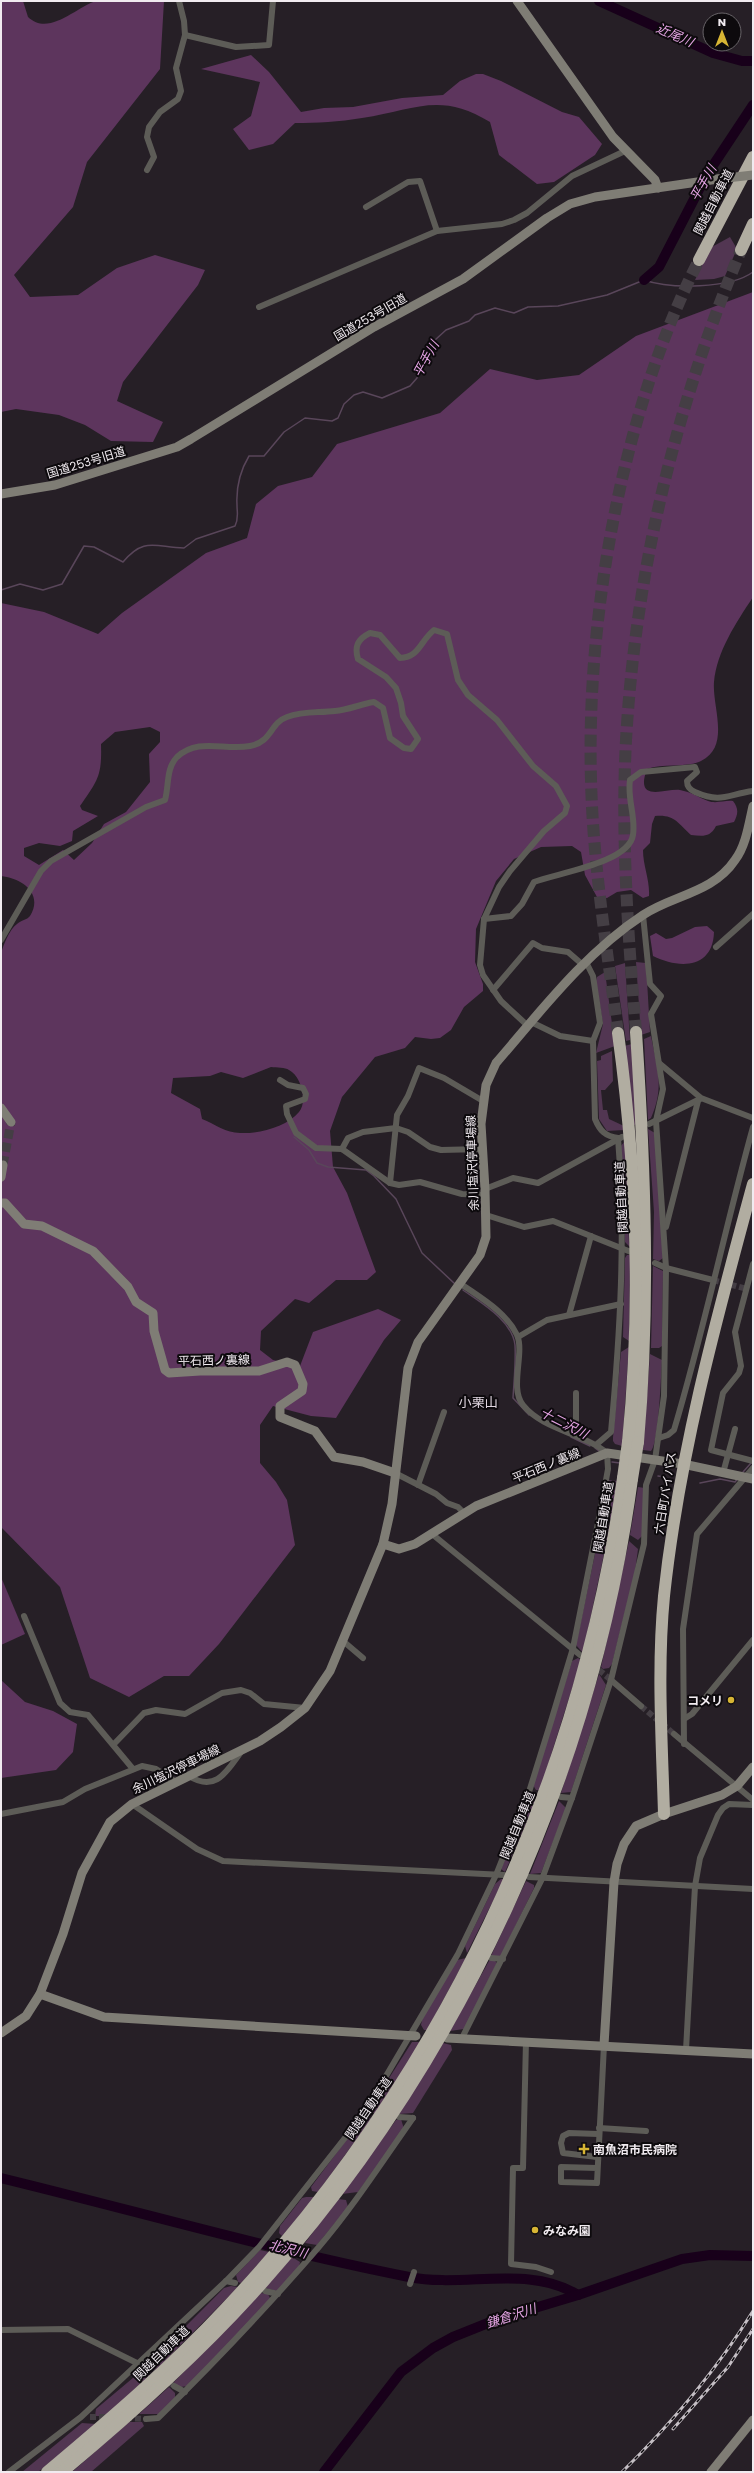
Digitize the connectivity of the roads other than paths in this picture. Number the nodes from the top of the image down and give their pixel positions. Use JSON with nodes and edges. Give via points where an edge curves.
{"nodes":[{"id":1,"x":179,"y":1,"type":"edge"},
{"id":2,"x":273,"y":1,"type":"edge"},
{"id":3,"x":517,"y":1,"type":"edge"},
{"id":4,"x":185,"y":35,"type":"junction"},
{"id":5,"x":625,"y":151,"type":"junction"},
{"id":6,"x":753,"y":157,"type":"edge"},
{"id":7,"x":147,"y":170,"type":"dead end"},
{"id":8,"x":753,"y":175,"type":"edge"},
{"id":9,"x":658,"y":188,"type":"junction"},
{"id":10,"x":366,"y":207,"type":"dead end"},
{"id":11,"x":753,"y":224,"type":"edge"},
{"id":12,"x":437,"y":231,"type":"junction"},
{"id":13,"x":740,"y":250,"type":"tunnel mouth"},
{"id":14,"x":699,"y":260,"type":"tunnel mouth"},
{"id":15,"x":259,"y":307,"type":"dead end"},
{"id":16,"x":1,"y":494,"type":"edge"},
{"id":17,"x":753,"y":791,"type":"edge"},
{"id":18,"x":753,"y":806,"type":"edge"},
{"id":19,"x":749,"y":836,"type":"edge"},
{"id":20,"x":753,"y":914,"type":"edge"},
{"id":21,"x":643,"y":915,"type":"junction"},
{"id":22,"x":484,"y":919,"type":"junction"},
{"id":23,"x":1,"y":940,"type":"edge"},
{"id":24,"x":716,"y":947,"type":"dead end"},
{"id":25,"x":584,"y":964,"type":"junction"},
{"id":26,"x":493,"y":990,"type":"junction"},
{"id":27,"x":529,"y":1024,"type":"junction"},
{"id":28,"x":618,"y":1032,"type":"tunnel mouth"},
{"id":29,"x":636,"y":1032,"type":"tunnel mouth"},
{"id":30,"x":593,"y":1041,"type":"junction"},
{"id":31,"x":659,"y":1063,"type":"junction"},
{"id":32,"x":280,"y":1080,"type":"dead end"},
{"id":33,"x":699,"y":1100,"type":"junction"},
{"id":34,"x":483,"y":1101,"type":"junction"},
{"id":35,"x":1,"y":1108,"type":"edge"},
{"id":36,"x":753,"y":1118,"type":"edge"},
{"id":37,"x":656,"y":1121,"type":"junction"},
{"id":38,"x":11,"y":1122,"type":"dead end"},
{"id":39,"x":649,"y":1124,"type":"dead end"},
{"id":40,"x":753,"y":1127,"type":"edge"},
{"id":41,"x":396,"y":1128,"type":"junction"},
{"id":42,"x":620,"y":1138,"type":"junction"},
{"id":43,"x":482,"y":1149,"type":"junction"},
{"id":44,"x":342,"y":1150,"type":"junction"},
{"id":45,"x":4,"y":1165,"type":"dead end"},
{"id":46,"x":1,"y":1177,"type":"edge"},
{"id":47,"x":390,"y":1183,"type":"junction"},
{"id":48,"x":753,"y":1184,"type":"edge"},
{"id":49,"x":485,"y":1192,"type":"junction"},
{"id":50,"x":1,"y":1203,"type":"edge"},
{"id":51,"x":486,"y":1215,"type":"junction"},
{"id":52,"x":665,"y":1232,"type":"junction"},
{"id":53,"x":592,"y":1236,"type":"junction"},
{"id":54,"x":622,"y":1248,"type":"junction"},
{"id":55,"x":631,"y":1252,"type":"dead end"},
{"id":56,"x":655,"y":1263,"type":"dead end"},
{"id":57,"x":753,"y":1264,"type":"edge"},
{"id":58,"x":666,"y":1268,"type":"junction"},
{"id":59,"x":713,"y":1280,"type":"junction"},
{"id":60,"x":461,"y":1284,"type":"junction"},
{"id":61,"x":621,"y":1304,"type":"junction"},
{"id":62,"x":569,"y":1315,"type":"junction"},
{"id":63,"x":518,"y":1337,"type":"junction"},
{"id":64,"x":576,"y":1393,"type":"dead end"},
{"id":65,"x":444,"y":1412,"type":"dead end"},
{"id":66,"x":735,"y":1430,"type":"dead end"},
{"id":67,"x":576,"y":1435,"type":"junction"},
{"id":68,"x":658,"y":1438,"type":"junction"},
{"id":69,"x":633,"y":1442,"type":"junction"},
{"id":70,"x":597,"y":1444,"type":"junction"},
{"id":71,"x":607,"y":1453,"type":"junction"},
{"id":72,"x":728,"y":1455,"type":"junction"},
{"id":73,"x":655,"y":1460,"type":"junction"},
{"id":74,"x":751,"y":1460,"type":"edge"},
{"id":75,"x":683,"y":1464,"type":"junction"},
{"id":76,"x":753,"y":1468,"type":"edge"},
{"id":77,"x":395,"y":1473,"type":"junction"},
{"id":78,"x":723,"y":1473,"type":"junction"},
{"id":79,"x":749,"y":1478,"type":"edge"},
{"id":80,"x":418,"y":1485,"type":"junction"},
{"id":81,"x":464,"y":1513,"type":"junction"},
{"id":82,"x":432,"y":1534,"type":"junction"},
{"id":83,"x":383,"y":1544,"type":"junction"},
{"id":84,"x":24,"y":1616,"type":"dead end"},
{"id":85,"x":753,"y":1640,"type":"edge"},
{"id":86,"x":343,"y":1641,"type":"junction"},
{"id":87,"x":573,"y":1648,"type":"junction"},
{"id":88,"x":580,"y":1655,"type":"dead end"},
{"id":89,"x":363,"y":1658,"type":"dead end"},
{"id":90,"x":611,"y":1680,"type":"junction"},
{"id":91,"x":641,"y":1706,"type":"tunnel mouth"},
{"id":92,"x":305,"y":1708,"type":"junction"},
{"id":93,"x":684,"y":1719,"type":"junction"},
{"id":94,"x":674,"y":1734,"type":"tunnel mouth"},
{"id":95,"x":114,"y":1744,"type":"junction"},
{"id":96,"x":684,"y":1744,"type":"junction"},
{"id":97,"x":242,"y":1750,"type":"junction"},
{"id":98,"x":753,"y":1767,"type":"edge"},
{"id":99,"x":133,"y":1769,"type":"junction"},
{"id":100,"x":190,"y":1776,"type":"junction"},
{"id":101,"x":176,"y":1782,"type":"junction"},
{"id":102,"x":737,"y":1786,"type":"junction"},
{"id":103,"x":529,"y":1792,"type":"junction"},
{"id":104,"x":538,"y":1794,"type":"dead end"},
{"id":105,"x":561,"y":1797,"type":"dead end"},
{"id":106,"x":572,"y":1798,"type":"junction"},
{"id":107,"x":753,"y":1800,"type":"edge"},
{"id":108,"x":132,"y":1804,"type":"junction"},
{"id":109,"x":753,"y":1805,"type":"edge"},
{"id":110,"x":1,"y":1814,"type":"edge"},
{"id":111,"x":664,"y":1814,"type":"junction"},
{"id":112,"x":496,"y":1875,"type":"junction"},
{"id":113,"x":504,"y":1875,"type":"dead end"},
{"id":114,"x":529,"y":1877,"type":"dead end"},
{"id":115,"x":542,"y":1879,"type":"junction"},
{"id":116,"x":614,"y":1882,"type":"junction"},
{"id":117,"x":695,"y":1886,"type":"junction"},
{"id":118,"x":753,"y":1889,"type":"edge"},
{"id":119,"x":458,"y":1954,"type":"junction"},
{"id":120,"x":466,"y":1956,"type":"dead end"},
{"id":121,"x":491,"y":1958,"type":"dead end"},
{"id":122,"x":503,"y":1959,"type":"junction"},
{"id":123,"x":40,"y":1994,"type":"junction"},
{"id":124,"x":1,"y":2032,"type":"edge"},
{"id":125,"x":412,"y":2036,"type":"junction"},
{"id":126,"x":447,"y":2038,"type":"dead end"},
{"id":127,"x":462,"y":2038,"type":"junction"},
{"id":128,"x":526,"y":2041,"type":"junction"},
{"id":129,"x":604,"y":2045,"type":"junction"},
{"id":130,"x":686,"y":2050,"type":"junction"},
{"id":131,"x":753,"y":2054,"type":"edge"},
{"id":132,"x":363,"y":2115,"type":"junction"},
{"id":133,"x":374,"y":2115,"type":"dead end"},
{"id":134,"x":399,"y":2117,"type":"dead end"},
{"id":135,"x":599,"y":2131,"type":"junction"},
{"id":136,"x":646,"y":2131,"type":"dead end"},
{"id":137,"x":597,"y":2157,"type":"junction"},
{"id":138,"x":597,"y":2168,"type":"junction"},
{"id":139,"x":277,"y":2259,"type":"junction"},
{"id":140,"x":414,"y":2272,"type":"dead end"},
{"id":141,"x":551,"y":2272,"type":"dead end"},
{"id":142,"x":226,"y":2281,"type":"junction"},
{"id":143,"x":235,"y":2283,"type":"dead end"},
{"id":144,"x":410,"y":2284,"type":"dead end"},
{"id":145,"x":265,"y":2291,"type":"dead end"},
{"id":146,"x":278,"y":2294,"type":"junction"},
{"id":147,"x":1,"y":2330,"type":"edge"},
{"id":148,"x":138,"y":2363,"type":"junction"},
{"id":149,"x":144,"y":2367,"type":"tunnel mouth"},
{"id":150,"x":174,"y":2386,"type":"tunnel mouth"},
{"id":151,"x":184,"y":2392,"type":"junction"},
{"id":152,"x":82,"y":2417,"type":"junction"},
{"id":153,"x":90,"y":2417,"type":"tunnel mouth"},
{"id":154,"x":146,"y":2418,"type":"tunnel mouth"},
{"id":155,"x":753,"y":2420,"type":"edge"},
{"id":156,"x":9,"y":2472,"type":"edge"},
{"id":157,"x":47,"y":2472,"type":"edge"},
{"id":158,"x":62,"y":2472,"type":"edge"},
{"id":159,"x":711,"y":2472,"type":"edge"}],
"edges":[{"from":1,"to":4,"type":"street"},
{"from":2,"to":4,"type":"street","via":[[270,45],[236,47]]},
{"from":3,"to":5,"type":"main road"},
{"from":4,"to":7,"type":"street","via":[[176,68],[182,91],[178,99],[160,112],[149,127],[147,137],[154,157]]},
{"from":5,"to":9,"type":"main road","via":[[655,180]]},
{"from":5,"to":12,"type":"street","via":[[572,176],[527,213],[514,220],[502,224]]},
{"from":6,"to":14,"type":"highway","name":"関越自動車道"},
{"from":8,"to":9,"type":"main road","name":"国道253号旧道","bridge":true},
{"from":9,"to":16,"type":"main road","name":"国道253号旧道","via":[[595,197],[570,204],[463,279],[374,327],[177,447],[55,486]]},
{"from":10,"to":12,"type":"street","via":[[408,182],[420,181]]},
{"from":11,"to":13,"type":"highway"},
{"from":12,"to":15,"type":"street"},
{"from":17,"to":22,"type":"street","via":[[710,799],[691,790],[687,785],[687,781],[697,772],[695,767],[641,772],[630,780],[628,789],[634,829],[628,847],[604,860],[534,882],[522,904],[511,916]]},
{"from":18,"to":19,"type":"main road","name":"余川塩沢停車場線"},
{"from":19,"to":21,"type":"main road","name":"余川塩沢停車場線","via":[[736,860],[720,877],[695,892]]},
{"from":20,"to":24,"type":"street"},
{"from":21,"to":25,"type":"main road","name":"余川塩沢停車場線"},
{"from":21,"to":31,"type":"street","via":[[650,984],[661,996],[651,1014]]},
{"from":22,"to":23,"type":"street","via":[[499,887],[510,871],[544,831],[566,813],[567,806],[556,786],[532,766],[497,720],[468,695],[458,680],[447,634],[434,630],[409,657],[400,658],[380,634],[370,633],[358,642],[356,650],[358,659],[386,677],[396,688],[403,716],[418,739],[411,748],[404,748],[390,738],[383,708],[374,702],[335,711],[315,710],[287,717],[278,722],[264,741],[252,745],[239,748],[202,745],[189,748],[176,758],[170,768],[165,800],[146,807],[51,861],[41,871]]},
{"from":22,"to":26,"type":"street","via":[[480,965]]},
{"from":25,"to":26,"type":"street","via":[[568,952],[542,948],[533,943]]},
{"from":25,"to":27,"type":"main road","name":"余川塩沢停車場線"},
{"from":25,"to":30,"type":"street","via":[[593,976],[600,1023]]},
{"from":26,"to":27,"type":"street","via":[[501,1001]]},
{"from":27,"to":30,"type":"street","via":[[560,1036]]},
{"from":27,"to":34,"type":"main road","name":"余川塩沢停車場線","via":[[496,1063],[490,1074]]},
{"from":28,"to":69,"type":"highway","name":"関越自動車道","via":[[628,1111],[637,1230]]},
{"from":29,"to":69,"type":"highway","name":"関越自動車道","via":[[647,1270],[644,1354]]},
{"from":30,"to":42,"type":"street","via":[[595,1119],[599,1129],[607,1136]]},
{"from":31,"to":33,"type":"street"},
{"from":31,"to":37,"type":"street","via":[[663,1089]]},
{"from":32,"to":44,"type":"street","via":[[288,1085],[303,1088],[306,1094],[305,1099],[286,1106],[296,1133],[316,1148]]},
{"from":33,"to":36,"type":"street"},
{"from":33,"to":37,"type":"street"},
{"from":33,"to":52,"type":"street"},
{"from":34,"to":41,"type":"street","via":[[444,1078],[419,1068],[397,1115]]},
{"from":34,"to":43,"type":"main road","name":"余川塩沢停車場線"},
{"from":35,"to":38,"type":"main road"},
{"from":37,"to":39,"type":"street"},
{"from":37,"to":52,"type":"street"},
{"from":40,"to":59,"type":"street"},
{"from":41,"to":43,"type":"street","via":[[408,1132],[430,1147],[441,1150]]},
{"from":41,"to":44,"type":"street","via":[[363,1132],[348,1138]]},
{"from":41,"to":47,"type":"street"},
{"from":42,"to":49,"type":"street","via":[[538,1183],[514,1178]]},
{"from":42,"to":54,"type":"street"},
{"from":43,"to":49,"type":"main road","name":"余川塩沢停車場線"},
{"from":44,"to":47,"type":"street"},
{"from":45,"to":46,"type":"main road"},
{"from":47,"to":49,"type":"street","via":[[399,1185],[420,1182],[462,1194]]},
{"from":48,"to":75,"type":"highway","name":"六日町バイパス","via":[[711,1342]]},
{"from":49,"to":51,"type":"main road","name":"余川塩沢停車場線"},
{"from":50,"to":77,"type":"main road","name":"平石西ノ裏線","via":[[8,1205],[24,1224],[42,1226],[93,1251],[128,1287],[136,1302],[154,1313],[154,1331],[169,1373],[259,1371],[287,1362],[295,1365],[303,1384],[302,1391],[280,1406],[280,1417],[315,1431],[334,1456],[363,1462]]},
{"from":51,"to":53,"type":"street","via":[[524,1227],[553,1221]]},
{"from":51,"to":60,"type":"main road","name":"余川塩沢停車場線","via":[[486,1237],[480,1255]]},
{"from":52,"to":58,"type":"street"},
{"from":53,"to":54,"type":"street"},
{"from":53,"to":62,"type":"street"},
{"from":54,"to":55,"type":"street"},
{"from":54,"to":61,"type":"street"},
{"from":56,"to":58,"type":"street"},
{"from":57,"to":72,"type":"street","via":[[735,1332],[741,1366],[739,1373],[723,1393],[711,1450]]},
{"from":58,"to":59,"type":"street"},
{"from":58,"to":68,"type":"street","via":[[664,1396]]},
{"from":59,"to":68,"type":"street","via":[[694,1362],[674,1430]]},
{"from":60,"to":63,"type":"street","via":[[496,1309]]},
{"from":60,"to":77,"type":"main road","name":"余川塩沢停車場線","via":[[418,1342],[408,1368]]},
{"from":61,"to":62,"type":"street"},
{"from":61,"to":70,"type":"street","via":[[611,1432]]},
{"from":62,"to":63,"type":"street","via":[[547,1320]]},
{"from":63,"to":67,"type":"street","via":[[518,1394],[522,1404],[539,1418]]},
{"from":64,"to":67,"type":"street"},
{"from":65,"to":80,"type":"street"},
{"from":66,"to":72,"type":"street"},
{"from":67,"to":70,"type":"street"},
{"from":68,"to":73,"type":"street"},
{"from":69,"to":139,"type":"highway","name":"関越自動車道","bridge":true,"via":[[603,1597],[581,1684],[544,1795],[503,1896],[461,1982],[410,2070],[352,2157]]},
{"from":70,"to":71,"type":"street"},
{"from":71,"to":73,"type":"main road"},
{"from":71,"to":81,"type":"main road","name":"平石西ノ裏線"},
{"from":71,"to":87,"type":"street","via":[[608,1469]]},
{"from":72,"to":74,"type":"street"},
{"from":72,"to":78,"type":"street"},
{"from":73,"to":75,"type":"main road"},
{"from":73,"to":90,"type":"street","via":[[646,1485],[644,1544]]},
{"from":75,"to":78,"type":"main road"},
{"from":75,"to":111,"type":"highway","name":"六日町バイパス","via":[[662,1625],[660,1686]]},
{"from":76,"to":79,"type":"street"},
{"from":77,"to":80,"type":"street"},
{"from":77,"to":83,"type":"main road","name":"余川塩沢停車場線","via":[[392,1504]]},
{"from":78,"to":79,"type":"main road"},
{"from":79,"to":93,"type":"street","via":[[697,1534],[683,1629]]},
{"from":80,"to":81,"type":"street","via":[[458,1507]]},
{"from":81,"to":82,"type":"main road","name":"平石西ノ裏線"},
{"from":82,"to":83,"type":"main road","name":"平石西ノ裏線","via":[[415,1544],[399,1549]]},
{"from":82,"to":87,"type":"street"},
{"from":83,"to":86,"type":"main road","name":"余川塩沢停車場線"},
{"from":84,"to":95,"type":"street","via":[[60,1703],[70,1712],[88,1715],[105,1738]]},
{"from":85,"to":93,"type":"street","via":[[692,1714]]},
{"from":86,"to":89,"type":"street"},
{"from":86,"to":92,"type":"main road","name":"余川塩沢停車場線","via":[[330,1671]]},
{"from":87,"to":88,"type":"street"},
{"from":87,"to":103,"type":"street"},
{"from":90,"to":91,"type":"street"},
{"from":90,"to":106,"type":"street"},
{"from":92,"to":95,"type":"street","via":[[264,1704],[250,1693],[240,1690],[222,1694],[185,1714],[156,1710],[144,1713]]},
{"from":92,"to":97,"type":"main road","name":"余川塩沢停車場線","via":[[281,1728]]},
{"from":93,"to":96,"type":"street"},
{"from":94,"to":96,"type":"street"},
{"from":95,"to":99,"type":"street"},
{"from":96,"to":102,"type":"street"},
{"from":97,"to":100,"type":"main road","name":"余川塩沢停車場線"},
{"from":97,"to":100,"type":"street","via":[[223,1776],[212,1782],[196,1780]]},
{"from":98,"to":102,"type":"main road"},
{"from":99,"to":101,"type":"street","via":[[142,1766],[156,1769]]},
{"from":99,"to":110,"type":"street","via":[[85,1789],[63,1802]]},
{"from":100,"to":101,"type":"main road","name":"余川塩沢停車場線"},
{"from":101,"to":108,"type":"main road","name":"余川塩沢停車場線"},
{"from":102,"to":107,"type":"street"},
{"from":102,"to":111,"type":"main road","via":[[703,1803]]},
{"from":103,"to":104,"type":"street"},
{"from":103,"to":112,"type":"street"},
{"from":105,"to":106,"type":"street"},
{"from":106,"to":115,"type":"street"},
{"from":108,"to":112,"type":"street","via":[[197,1849],[223,1862]]},
{"from":108,"to":123,"type":"main road","name":"余川塩沢停車場線","via":[[110,1822],[82,1873],[63,1934]]},
{"from":109,"to":117,"type":"street","via":[[729,1804],[718,1815],[700,1858]]},
{"from":111,"to":116,"type":"main road","via":[[636,1826],[624,1844],[616,1864]]},
{"from":112,"to":113,"type":"street"},
{"from":112,"to":119,"type":"street"},
{"from":114,"to":115,"type":"street"},
{"from":115,"to":116,"type":"street"},
{"from":115,"to":122,"type":"street"},
{"from":116,"to":117,"type":"street"},
{"from":116,"to":129,"type":"main road"},
{"from":117,"to":118,"type":"street"},
{"from":117,"to":130,"type":"street"},
{"from":119,"to":120,"type":"street"},
{"from":119,"to":125,"type":"street"},
{"from":121,"to":122,"type":"street"},
{"from":122,"to":127,"type":"street"},
{"from":123,"to":124,"type":"main road","name":"余川塩沢停車場線","via":[[26,2016]]},
{"from":123,"to":125,"type":"main road","via":[[104,2017]]},
{"from":125,"to":132,"type":"street"},
{"from":126,"to":127,"type":"main road"},
{"from":127,"to":128,"type":"main road"},
{"from":128,"to":129,"type":"main road"},
{"from":128,"to":141,"type":"street","via":[[523,2168],[513,2168],[511,2264]]},
{"from":129,"to":130,"type":"main road"},
{"from":129,"to":135,"type":"street"},
{"from":130,"to":131,"type":"main road"},
{"from":132,"to":133,"type":"street"},
{"from":132,"to":142,"type":"street","via":[[267,2237]]},
{"from":134,"to":146,"type":"street","via":[[413,2118],[358,2196]]},
{"from":135,"to":136,"type":"street"},
{"from":135,"to":137,"type":"street"},
{"from":135,"to":137,"type":"street","via":[[569,2133],[563,2136],[561,2143],[563,2153]]},
{"from":137,"to":138,"type":"street"},
{"from":138,"to":138,"type":"street","via":[[597,2183],[561,2182],[561,2167]]},
{"from":139,"to":157,"type":"highway","name":"関越自動車道","via":[[160,2374]]},
{"from":139,"to":158,"type":"highway","name":"関越自動車道","via":[[190,2358]]},
{"from":140,"to":144,"type":"street"},
{"from":142,"to":143,"type":"street"},
{"from":142,"to":148,"type":"street"},
{"from":145,"to":146,"type":"street"},
{"from":146,"to":151,"type":"street"},
{"from":147,"to":148,"type":"street","via":[[68,2329]]},
{"from":148,"to":149,"type":"street"},
{"from":148,"to":152,"type":"street"},
{"from":150,"to":151,"type":"street"},
{"from":151,"to":154,"type":"street","via":[[158,2418]]},
{"from":152,"to":153,"type":"street"},
{"from":152,"to":156,"type":"street"},
{"from":155,"to":159,"type":"main road"}]}
